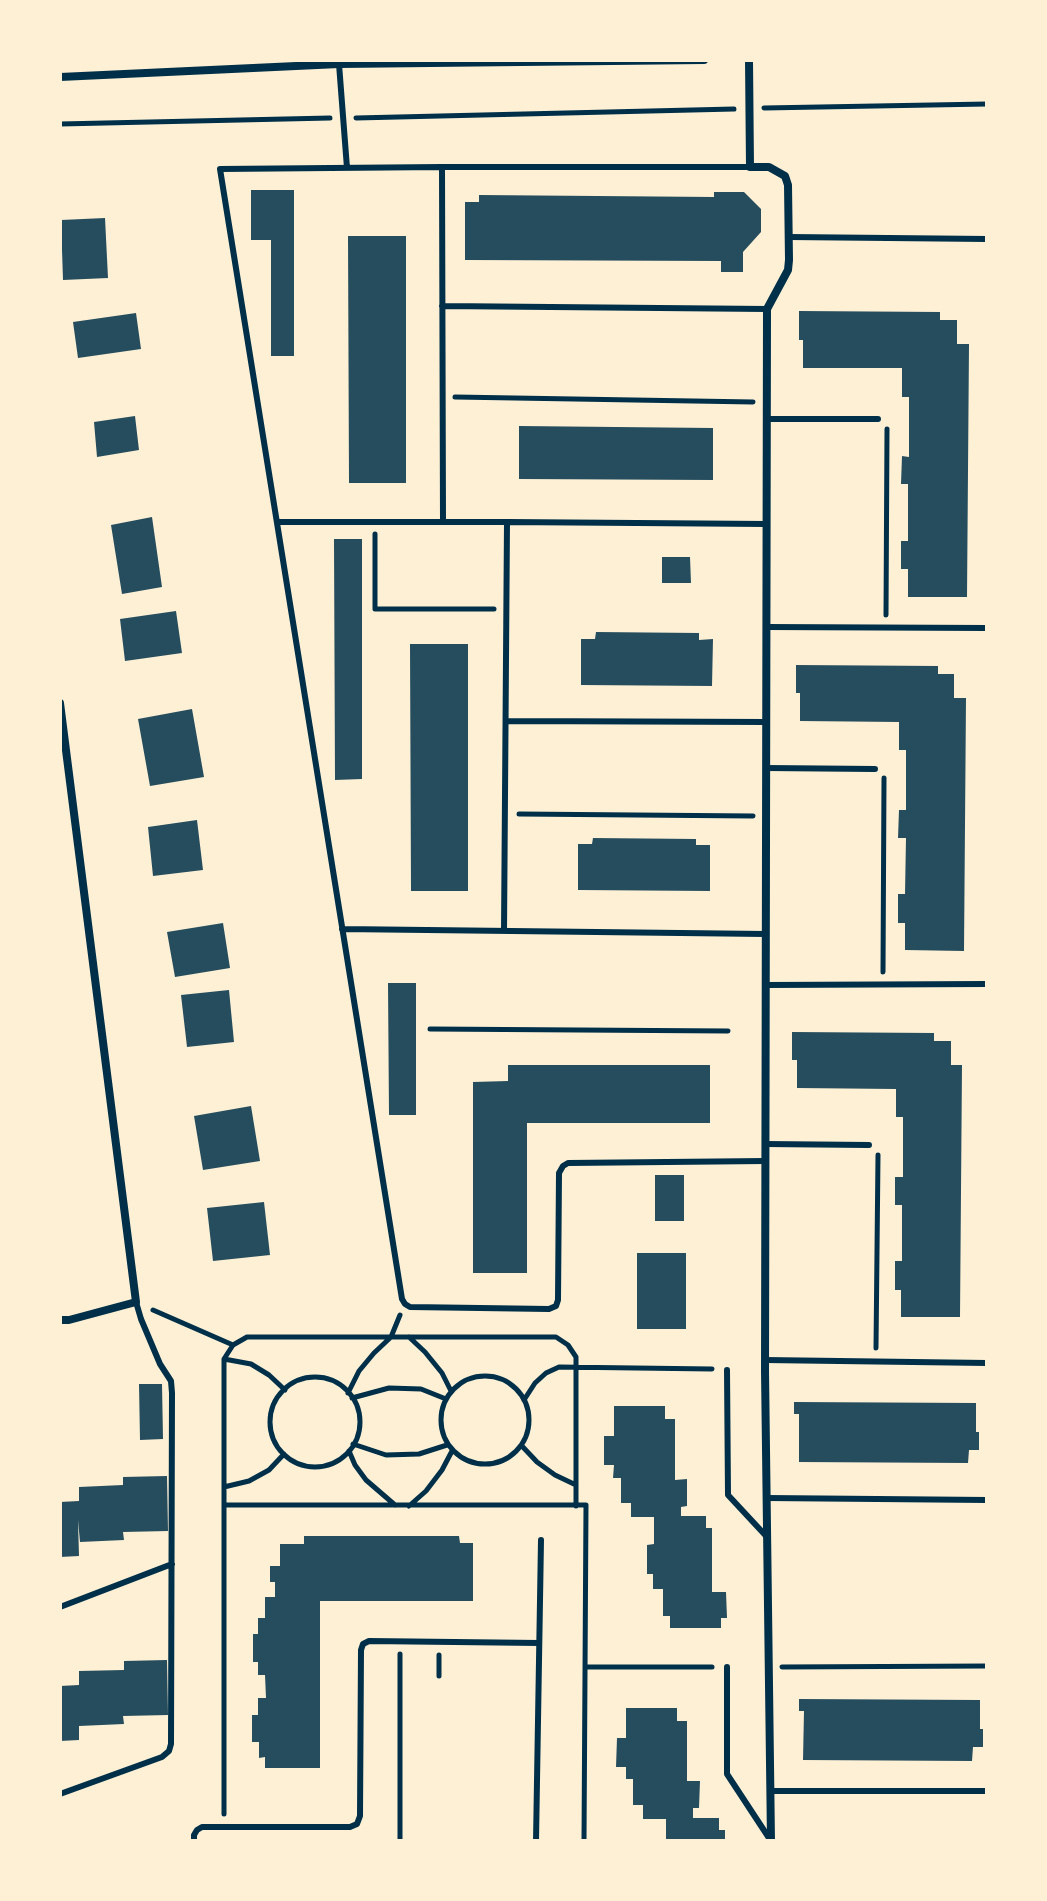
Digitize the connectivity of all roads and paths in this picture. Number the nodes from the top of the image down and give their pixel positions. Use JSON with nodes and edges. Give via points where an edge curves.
{"nodes":[{"id":1,"x":704,"y":60,"type":"edge"},
{"id":2,"x":749,"y":60,"type":"edge"},
{"id":3,"x":340,"y":62,"type":"edge"},
{"id":4,"x":60,"y":77,"type":"edge"},
{"id":5,"x":987,"y":104,"type":"edge"},
{"id":6,"x":749,"y":109,"type":"junction"},
{"id":7,"x":343,"y":118,"type":"junction"},
{"id":8,"x":60,"y":124,"type":"edge"},
{"id":9,"x":442,"y":167,"type":"junction"},
{"id":10,"x":750,"y":167,"type":"junction"},
{"id":11,"x":347,"y":168,"type":"junction"},
{"id":12,"x":789,"y":237,"type":"junction"},
{"id":13,"x":987,"y":239,"type":"edge"},
{"id":14,"x":442,"y":306,"type":"junction"},
{"id":15,"x":767,"y":309,"type":"junction"},
{"id":16,"x":442,"y":397,"type":"junction"},
{"id":17,"x":766,"y":403,"type":"junction"},
{"id":18,"x":766,"y":419,"type":"junction"},
{"id":19,"x":878,"y":419,"type":"joint"},
{"id":20,"x":277,"y":522,"type":"junction"},
{"id":21,"x":375,"y":522,"type":"junction"},
{"id":22,"x":443,"y":522,"type":"junction"},
{"id":23,"x":507,"y":522,"type":"junction"},
{"id":24,"x":766,"y":524,"type":"junction"},
{"id":25,"x":507,"y":609,"type":"junction"},
{"id":26,"x":766,"y":627,"type":"junction"},
{"id":27,"x":885,"y":628,"type":"junction"},
{"id":28,"x":987,"y":628,"type":"edge"},
{"id":29,"x":60,"y":703,"type":"edge"},
{"id":30,"x":506,"y":721,"type":"junction"},
{"id":31,"x":766,"y":722,"type":"junction"},
{"id":32,"x":766,"y":768,"type":"junction"},
{"id":33,"x":875,"y":769,"type":"joint"},
{"id":34,"x":505,"y":814,"type":"junction"},
{"id":35,"x":766,"y":816,"type":"junction"},
{"id":36,"x":342,"y":929,"type":"junction"},
{"id":37,"x":504,"y":931,"type":"junction"},
{"id":38,"x":765,"y":934,"type":"junction"},
{"id":39,"x":987,"y":984,"type":"edge"},
{"id":40,"x":765,"y":985,"type":"junction"},
{"id":41,"x":883,"y":985,"type":"junction"},
{"id":42,"x":430,"y":1029,"type":"dead end"},
{"id":43,"x":728,"y":1031,"type":"dead end"},
{"id":44,"x":765,"y":1144,"type":"junction"},
{"id":45,"x":869,"y":1145,"type":"joint"},
{"id":46,"x":765,"y":1161,"type":"junction"},
{"id":47,"x":136,"y":1302,"type":"junction"},
{"id":48,"x":60,"y":1320,"type":"edge"},
{"id":49,"x":391,"y":1337,"type":"junction"},
{"id":50,"x":409,"y":1337,"type":"junction"},
{"id":51,"x":233,"y":1345,"type":"junction"},
{"id":52,"x":224,"y":1359,"type":"junction"},
{"id":53,"x":765,"y":1360,"type":"junction"},
{"id":54,"x":875,"y":1361,"type":"junction"},
{"id":55,"x":987,"y":1363,"type":"edge"},
{"id":56,"x":576,"y":1367,"type":"junction"},
{"id":57,"x":727,"y":1370,"type":"joint"},
{"id":58,"x":285,"y":1390,"type":"junction"},
{"id":59,"x":451,"y":1391,"type":"junction"},
{"id":60,"x":350,"y":1396,"type":"junction"},
{"id":61,"x":446,"y":1399,"type":"junction"},
{"id":62,"x":524,"y":1400,"type":"junction"},
{"id":63,"x":353,"y":1444,"type":"junction"},
{"id":64,"x":447,"y":1445,"type":"junction"},
{"id":65,"x":521,"y":1445,"type":"junction"},
{"id":66,"x":349,"y":1451,"type":"junction"},
{"id":67,"x":452,"y":1451,"type":"junction"},
{"id":68,"x":284,"y":1454,"type":"junction"},
{"id":69,"x":576,"y":1485,"type":"junction"},
{"id":70,"x":224,"y":1487,"type":"junction"},
{"id":71,"x":767,"y":1498,"type":"junction"},
{"id":72,"x":987,"y":1500,"type":"edge"},
{"id":73,"x":224,"y":1505,"type":"junction"},
{"id":74,"x":396,"y":1506,"type":"junction"},
{"id":75,"x":409,"y":1506,"type":"junction"},
{"id":76,"x":576,"y":1506,"type":"junction"},
{"id":77,"x":767,"y":1537,"type":"junction"},
{"id":78,"x":541,"y":1540,"type":"dead end"},
{"id":79,"x":172,"y":1564,"type":"junction"},
{"id":80,"x":60,"y":1607,"type":"edge"},
{"id":81,"x":400,"y":1641,"type":"junction"},
{"id":82,"x":539,"y":1643,"type":"junction"},
{"id":83,"x":727,"y":1667,"type":"dead end"},
{"id":84,"x":770,"y":1791,"type":"junction"},
{"id":85,"x":987,"y":1791,"type":"edge"},
{"id":86,"x":60,"y":1794,"type":"edge"},
{"id":87,"x":224,"y":1827,"type":"junction"},
{"id":88,"x":194,"y":1841,"type":"edge"},
{"id":89,"x":400,"y":1841,"type":"edge"},
{"id":90,"x":536,"y":1841,"type":"edge"},
{"id":91,"x":584,"y":1841,"type":"edge"},
{"id":92,"x":771,"y":1841,"type":"edge"}],
"edges":[{"from":1,"to":3,"type":"street"},
{"from":2,"to":6,"type":"street"},
{"from":3,"to":4,"type":"street"},
{"from":3,"to":7,"type":"lane"},
{"from":5,"to":6,"type":"path"},
{"from":6,"to":7,"type":"path"},
{"from":6,"to":10,"type":"street"},
{"from":7,"to":8,"type":"path"},
{"from":7,"to":11,"type":"lane"},
{"from":9,"to":10,"type":"lane"},
{"from":9,"to":11,"type":"lane"},
{"from":9,"to":14,"type":"lane"},
{"from":10,"to":12,"type":"street","via":[[769,167],[785,176]]},
{"from":11,"to":20,"type":"lane","via":[[220,169]]},
{"from":12,"to":13,"type":"lane"},
{"from":12,"to":15,"type":"street","via":[[788,270]]},
{"from":14,"to":15,"type":"lane"},
{"from":14,"to":16,"type":"lane"},
{"from":15,"to":17,"type":"street"},
{"from":16,"to":17,"type":"path"},
{"from":16,"to":22,"type":"lane"},
{"from":17,"to":18,"type":"street"},
{"from":18,"to":19,"type":"lane"},
{"from":18,"to":24,"type":"street"},
{"from":19,"to":27,"type":"path","via":[[887,429]]},
{"from":20,"to":21,"type":"lane"},
{"from":20,"to":36,"type":"lane"},
{"from":21,"to":22,"type":"lane"},
{"from":21,"to":25,"type":"path","via":[[375,609]]},
{"from":22,"to":23,"type":"lane"},
{"from":23,"to":24,"type":"lane"},
{"from":23,"to":25,"type":"lane"},
{"from":24,"to":26,"type":"street"},
{"from":25,"to":30,"type":"lane"},
{"from":26,"to":27,"type":"lane"},
{"from":26,"to":31,"type":"street"},
{"from":27,"to":28,"type":"lane"},
{"from":29,"to":47,"type":"street"},
{"from":30,"to":31,"type":"lane"},
{"from":30,"to":34,"type":"lane"},
{"from":31,"to":32,"type":"street"},
{"from":32,"to":33,"type":"lane"},
{"from":32,"to":35,"type":"street"},
{"from":33,"to":41,"type":"path","via":[[885,779]]},
{"from":34,"to":35,"type":"path"},
{"from":34,"to":37,"type":"lane"},
{"from":35,"to":38,"type":"street"},
{"from":36,"to":37,"type":"lane"},
{"from":36,"to":46,"type":"lane","via":[[402,1299],[410,1307],[556,1306],[559,1173],[568,1163]]},
{"from":37,"to":38,"type":"lane"},
{"from":38,"to":40,"type":"street"},
{"from":39,"to":41,"type":"lane"},
{"from":40,"to":41,"type":"lane"},
{"from":40,"to":44,"type":"street"},
{"from":42,"to":43,"type":"path"},
{"from":44,"to":45,"type":"lane"},
{"from":44,"to":46,"type":"street"},
{"from":45,"to":54,"type":"path","via":[[878,1152]]},
{"from":46,"to":53,"type":"street"},
{"from":47,"to":48,"type":"street"},
{"from":47,"to":51,"type":"path"},
{"from":47,"to":79,"type":"lane","via":[[171,1381]]},
{"from":49,"to":50,"type":"path"},
{"from":49,"to":51,"type":"path","via":[[247,1337]]},
{"from":49,"to":60,"type":"path","via":[[359,1371]]},
{"from":50,"to":56,"type":"path","via":[[556,1337],[568,1345]]},
{"from":50,"to":59,"type":"path"},
{"from":51,"to":52,"type":"path"},
{"from":52,"to":58,"type":"path","via":[[251,1364]]},
{"from":52,"to":70,"type":"path"},
{"from":53,"to":54,"type":"lane"},
{"from":53,"to":71,"type":"street"},
{"from":54,"to":55,"type":"lane"},
{"from":56,"to":57,"type":"path"},
{"from":56,"to":62,"type":"path","via":[[546,1373]]},
{"from":56,"to":69,"type":"path"},
{"from":57,"to":77,"type":"lane","via":[[728,1495]]},
{"from":58,"to":60,"type":"path","via":[[317,1378],[331,1380]]},
{"from":58,"to":68,"type":"path","via":[[270,1420],[271,1434]]},
{"from":59,"to":61,"type":"path"},
{"from":59,"to":62,"type":"path","via":[[473,1377],[487,1376],[513,1386]]},
{"from":60,"to":61,"type":"path","via":[[389,1388],[421,1389]]},
{"from":60,"to":63,"type":"path","via":[[359,1425]]},
{"from":61,"to":64,"type":"path","via":[[440,1418]]},
{"from":62,"to":65,"type":"path","via":[[529,1423]]},
{"from":63,"to":64,"type":"path","via":[[386,1455],[419,1454]]},
{"from":63,"to":66,"type":"path"},
{"from":64,"to":67,"type":"path"},
{"from":65,"to":67,"type":"path","via":[[496,1464],[469,1462]]},
{"from":65,"to":69,"type":"path","via":[[537,1462]]},
{"from":66,"to":68,"type":"path","via":[[326,1466],[312,1467]]},
{"from":66,"to":74,"type":"path","via":[[366,1480]]},
{"from":67,"to":75,"type":"path","via":[[426,1491]]},
{"from":68,"to":70,"type":"path","via":[[259,1476]]},
{"from":69,"to":76,"type":"path"},
{"from":70,"to":73,"type":"path"},
{"from":71,"to":72,"type":"lane"},
{"from":71,"to":77,"type":"street"},
{"from":73,"to":74,"type":"path"},
{"from":73,"to":87,"type":"path"},
{"from":74,"to":75,"type":"path"},
{"from":75,"to":76,"type":"path"},
{"from":76,"to":91,"type":"path","via":[[586,1505]]},
{"from":77,"to":84,"type":"street"},
{"from":78,"to":82,"type":"lane"},
{"from":79,"to":80,"type":"lane"},
{"from":79,"to":86,"type":"lane","via":[[169,1751]]},
{"from":81,"to":82,"type":"lane"},
{"from":81,"to":87,"type":"lane","via":[[369,1641],[361,1650],[357,1824]]},
{"from":81,"to":89,"type":"path"},
{"from":82,"to":90,"type":"lane"},
{"from":83,"to":92,"type":"lane","via":[[727,1774]]},
{"from":84,"to":85,"type":"lane"},
{"from":84,"to":92,"type":"street"},
{"from":87,"to":88,"type":"lane","via":[[202,1827]]}]}
